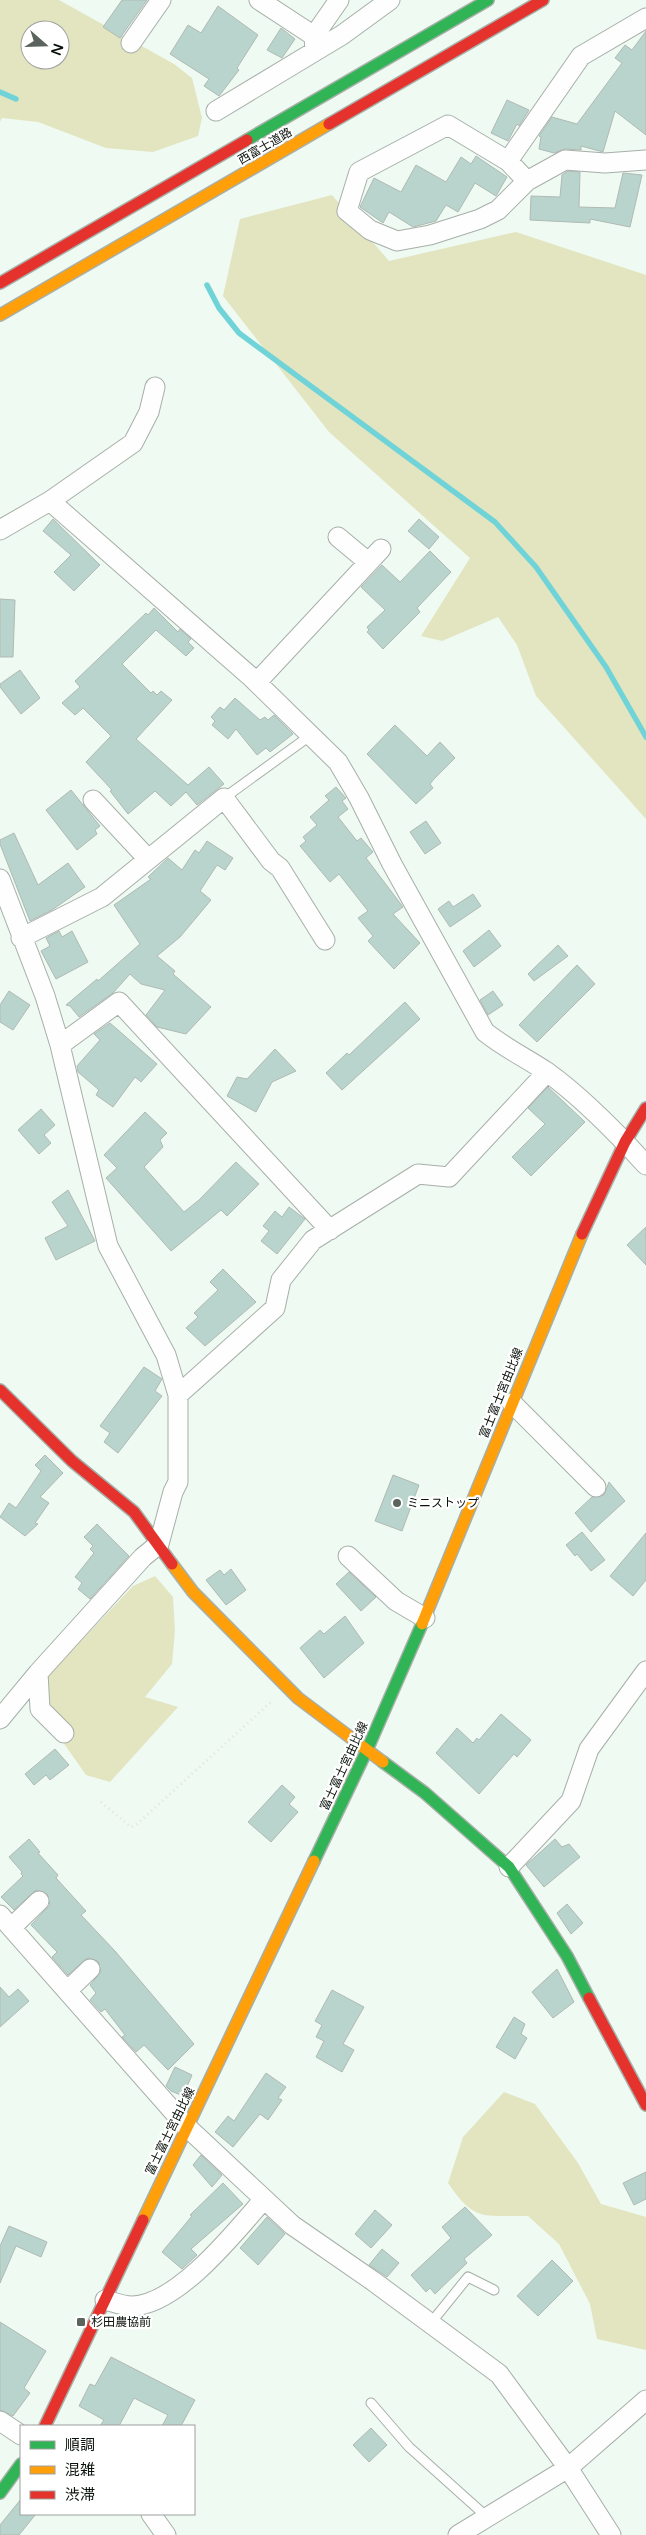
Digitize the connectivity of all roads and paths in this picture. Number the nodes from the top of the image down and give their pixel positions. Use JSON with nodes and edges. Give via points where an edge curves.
{"nodes":[{"id":1,"x":161,"y":0,"type":"edge"},
{"id":2,"x":260,"y":0,"type":"edge"},
{"id":3,"x":339,"y":0,"type":"edge"},
{"id":4,"x":390,"y":0,"type":"edge"},
{"id":5,"x":488,"y":0,"type":"edge"},
{"id":6,"x":543,"y":0,"type":"edge"},
{"id":7,"x":646,"y":18,"type":"edge"},
{"id":8,"x":131,"y":43,"type":"dead end"},
{"id":9,"x":314,"y":43,"type":"junction"},
{"id":10,"x":216,"y":111,"type":"dead end"},
{"id":11,"x":646,"y":160,"type":"edge"},
{"id":12,"x":508,"y":161,"type":"junction"},
{"id":13,"x":527,"y":181,"type":"junction"},
{"id":14,"x":0,"y":283,"type":"edge"},
{"id":15,"x":0,"y":315,"type":"edge"},
{"id":16,"x":156,"y":387,"type":"dead end"},
{"id":17,"x":50,"y":501,"type":"junction"},
{"id":18,"x":0,"y":530,"type":"edge"},
{"id":19,"x":338,"y":537,"type":"dead end"},
{"id":20,"x":257,"y":682,"type":"junction"},
{"id":21,"x":311,"y":735,"type":"junction"},
{"id":22,"x":224,"y":798,"type":"junction"},
{"id":23,"x":93,"y":800,"type":"dead end"},
{"id":24,"x":148,"y":860,"type":"junction"},
{"id":25,"x":0,"y":879,"type":"edge"},
{"id":26,"x":22,"y":938,"type":"junction"},
{"id":27,"x":324,"y":940,"type":"dead end"},
{"id":28,"x":60,"y":1046,"type":"junction"},
{"id":29,"x":546,"y":1072,"type":"junction"},
{"id":30,"x":646,"y":1108,"type":"edge"},
{"id":31,"x":626,"y":1142,"type":"junction"},
{"id":32,"x":646,"y":1165,"type":"edge"},
{"id":33,"x":330,"y":1230,"type":"junction"},
{"id":34,"x":0,"y":1390,"type":"edge"},
{"id":35,"x":178,"y":1395,"type":"junction"},
{"id":36,"x":512,"y":1403,"type":"junction"},
{"id":37,"x":596,"y":1487,"type":"dead end"},
{"id":38,"x":159,"y":1544,"type":"junction"},
{"id":39,"x":348,"y":1556,"type":"dead end"},
{"id":40,"x":424,"y":1618,"type":"junction"},
{"id":41,"x":646,"y":1671,"type":"edge"},
{"id":42,"x":38,"y":1673,"type":"junction"},
{"id":43,"x":287,"y":1688,"type":"junction"},
{"id":44,"x":0,"y":1719,"type":"edge"},
{"id":45,"x":64,"y":1734,"type":"dead end"},
{"id":46,"x":367,"y":1750,"type":"junction"},
{"id":47,"x":101,"y":1802,"type":"dead end"},
{"id":48,"x":509,"y":1867,"type":"junction"},
{"id":49,"x":39,"y":1901,"type":"dead end"},
{"id":50,"x":6,"y":1921,"type":"edge"},
{"id":51,"x":90,"y":1969,"type":"dead end"},
{"id":52,"x":68,"y":1990,"type":"junction"},
{"id":53,"x":626,"y":2070,"type":"junction"},
{"id":54,"x":646,"y":2076,"type":"edge"},
{"id":55,"x":646,"y":2105,"type":"edge"},
{"id":56,"x":187,"y":2126,"type":"junction"},
{"id":57,"x":264,"y":2199,"type":"junction"},
{"id":58,"x":494,"y":2290,"type":"dead end"},
{"id":59,"x":105,"y":2300,"type":"junction"},
{"id":60,"x":430,"y":2324,"type":"junction"},
{"id":61,"x":646,"y":2400,"type":"edge"},
{"id":62,"x":371,"y":2403,"type":"dead end"},
{"id":63,"x":0,"y":2421,"type":"edge"},
{"id":64,"x":45,"y":2425,"type":"edge"},
{"id":65,"x":20,"y":2434,"type":"edge"},
{"id":66,"x":20,"y":2465,"type":"edge"},
{"id":67,"x":568,"y":2468,"type":"junction"},
{"id":68,"x":0,"y":2493,"type":"edge"},
{"id":69,"x":152,"y":2515,"type":"edge"},
{"id":70,"x":487,"y":2517,"type":"junction"},
{"id":71,"x":166,"y":2535,"type":"edge"},
{"id":72,"x":458,"y":2535,"type":"edge"},
{"id":73,"x":611,"y":2535,"type":"edge"}],
"edges":[{"from":1,"to":8,"type":"street"},
{"from":2,"to":9,"type":"street"},
{"from":3,"to":9,"type":"street"},
{"from":4,"to":9,"type":"street","via":[[342,35]]},
{"from":5,"to":14,"type":"main road","name":"西富士道路"},
{"from":6,"to":15,"type":"main road","name":"西富士道路"},
{"from":7,"to":12,"type":"street","via":[[581,56]]},
{"from":9,"to":10,"type":"street"},
{"from":11,"to":13,"type":"street","via":[[605,163],[565,160]]},
{"from":12,"to":13,"type":"street"},
{"from":12,"to":13,"type":"street","via":[[448,125],[358,172],[346,212],[370,230],[397,241],[438,232],[498,210]]},
{"from":16,"to":17,"type":"street","via":[[149,412],[133,444]]},
{"from":17,"to":18,"type":"street"},
{"from":17,"to":20,"type":"street"},
{"from":19,"to":20,"type":"street","via":[[374,555]]},
{"from":20,"to":21,"type":"street"},
{"from":21,"to":22,"type":"lane"},
{"from":21,"to":29,"type":"street","via":[[338,762],[485,1032],[506,1049]]},
{"from":22,"to":24,"type":"street"},
{"from":22,"to":27,"type":"street","via":[[271,861],[280,868]]},
{"from":23,"to":24,"type":"street"},
{"from":24,"to":26,"type":"street","via":[[102,897]]},
{"from":25,"to":26,"type":"street"},
{"from":26,"to":28,"type":"street"},
{"from":28,"to":33,"type":"street","via":[[119,1002]]},
{"from":28,"to":35,"type":"street","via":[[108,1246],[166,1355]]},
{"from":29,"to":31,"type":"street"},
{"from":29,"to":33,"type":"street","via":[[450,1177],[418,1174]]},
{"from":30,"to":31,"type":"main road","name":"富士富士宮由比線"},
{"from":31,"to":32,"type":"street"},
{"from":31,"to":36,"type":"main road","name":"富士富士宮由比線","via":[[571,1256]]},
{"from":33,"to":35,"type":"street","via":[[313,1240],[281,1280],[276,1308]]},
{"from":34,"to":38,"type":"main road","via":[[72,1461],[134,1512]]},
{"from":35,"to":38,"type":"street","via":[[178,1482]]},
{"from":36,"to":37,"type":"street"},
{"from":36,"to":40,"type":"main road","name":"富士富士宮由比線"},
{"from":38,"to":42,"type":"street"},
{"from":38,"to":43,"type":"main road","via":[[193,1592]]},
{"from":39,"to":40,"type":"street","via":[[396,1600]]},
{"from":40,"to":46,"type":"main road","name":"富士富士宮由比線"},
{"from":41,"to":48,"type":"street","via":[[589,1749],[571,1802]]},
{"from":42,"to":44,"type":"street"},
{"from":42,"to":45,"type":"street","via":[[40,1709]]},
{"from":43,"to":46,"type":"main road"},
{"from":43,"to":47,"type":"path","via":[[137,1824],[131,1827]]},
{"from":46,"to":48,"type":"main road","via":[[425,1793]]},
{"from":46,"to":56,"type":"main road","name":"富士富士宮由比線"},
{"from":48,"to":53,"type":"main road","via":[[567,1956]]},
{"from":49,"to":50,"type":"street"},
{"from":50,"to":52,"type":"street"},
{"from":51,"to":52,"type":"street"},
{"from":52,"to":56,"type":"street"},
{"from":53,"to":54,"type":"street"},
{"from":53,"to":55,"type":"main road"},
{"from":56,"to":57,"type":"street"},
{"from":56,"to":59,"type":"main road","name":"富士富士宮由比線"},
{"from":57,"to":59,"type":"street","via":[[189,2279],[171,2291],[132,2306]]},
{"from":57,"to":60,"type":"street","via":[[292,2225]]},
{"from":58,"to":60,"type":"lane","via":[[468,2278]]},
{"from":59,"to":64,"type":"main road","name":"富士富士宮由比線"},
{"from":60,"to":67,"type":"street","via":[[499,2374]]},
{"from":61,"to":67,"type":"street"},
{"from":62,"to":70,"type":"lane","via":[[409,2447]]},
{"from":63,"to":65,"type":"street"},
{"from":66,"to":68,"type":"main road"},
{"from":67,"to":70,"type":"street"},
{"from":67,"to":73,"type":"street"},
{"from":69,"to":71,"type":"street"},
{"from":70,"to":72,"type":"street"}]}
